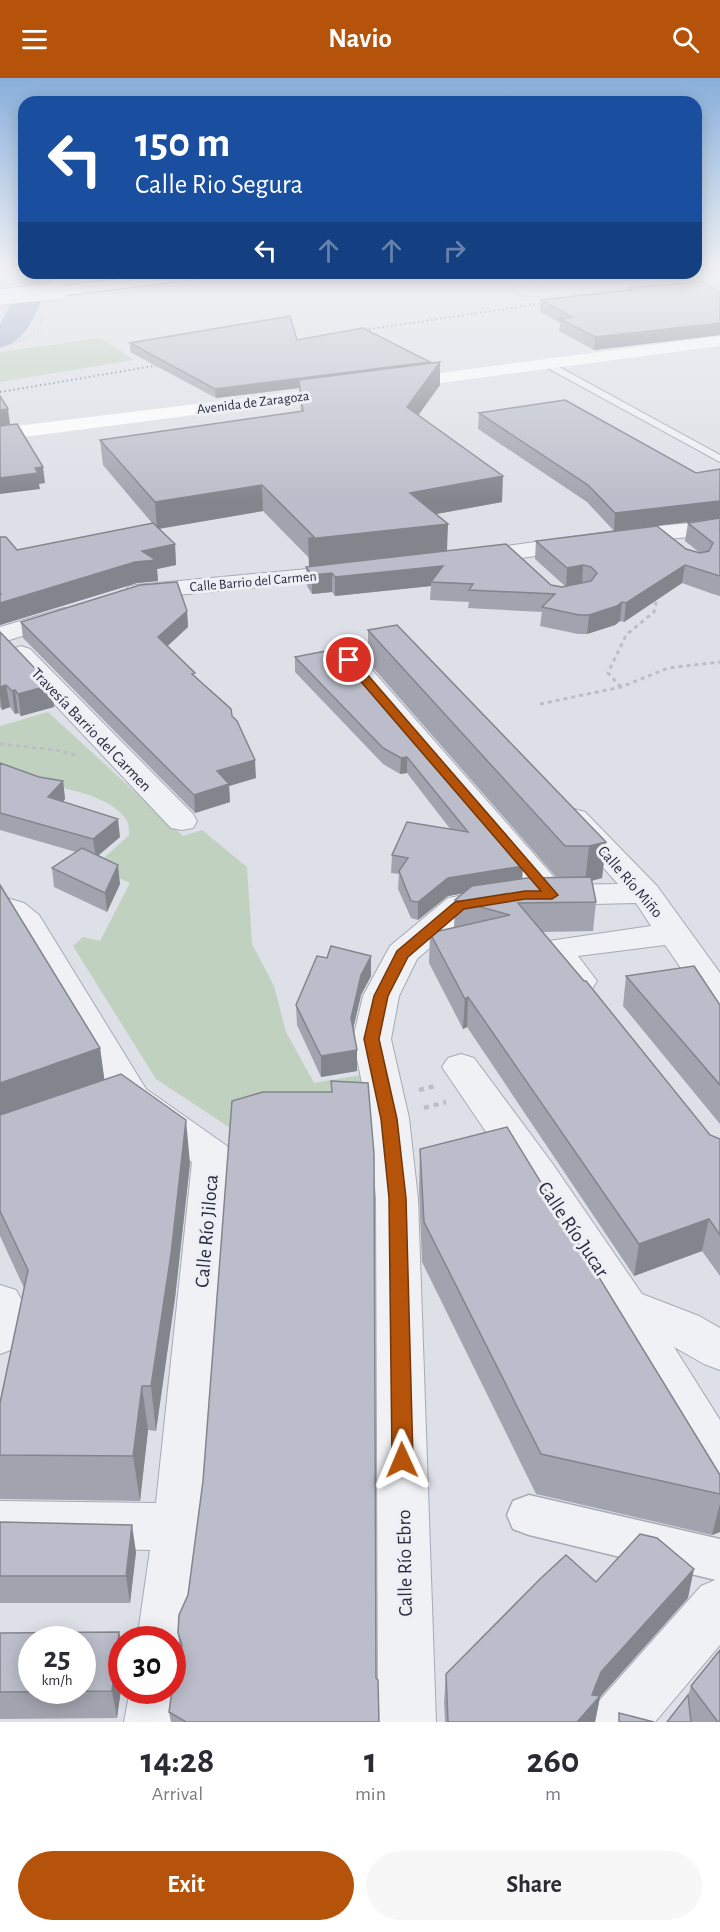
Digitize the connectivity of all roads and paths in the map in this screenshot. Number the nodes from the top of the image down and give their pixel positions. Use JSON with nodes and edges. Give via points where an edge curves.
{"nodes":[{"id":1,"x":677,"y":347,"type":"edge"},
{"id":2,"x":548,"y":364,"type":"junction"},
{"id":3,"x":0,"y":434,"type":"edge"},
{"id":4,"x":720,"y":459,"type":"edge"},
{"id":5,"x":720,"y":526,"type":"edge"},
{"id":6,"x":659,"y":533,"type":"junction"},
{"id":7,"x":687,"y":555,"type":"edge"},
{"id":8,"x":445,"y":561,"type":"edge"},
{"id":9,"x":368,"y":570,"type":"edge"},
{"id":10,"x":115,"y":599,"type":"edge"},
{"id":11,"x":644,"y":600,"type":"edge"},
{"id":12,"x":81,"y":610,"type":"edge"},
{"id":13,"x":1,"y":635,"type":"edge"},
{"id":14,"x":349,"y":660,"type":"edge"},
{"id":15,"x":720,"y":662,"type":"edge"},
{"id":16,"x":621,"y":687,"type":"junction"},
{"id":17,"x":540,"y":704,"type":"dead end"},
{"id":18,"x":0,"y":744,"type":"edge"},
{"id":19,"x":134,"y":774,"type":"junction"},
{"id":20,"x":554,"y":797,"type":"edge"},
{"id":21,"x":182,"y":821,"type":"dead end"},
{"id":22,"x":645,"y":893,"type":"junction"},
{"id":23,"x":552,"y":895,"type":"junction"},
{"id":24,"x":0,"y":906,"type":"edge"},
{"id":25,"x":675,"y":933,"type":"junction"},
{"id":26,"x":720,"y":998,"type":"edge"},
{"id":27,"x":597,"y":1003,"type":"edge"},
{"id":28,"x":458,"y":1083,"type":"joint"},
{"id":29,"x":417,"y":1110,"type":"dead end"},
{"id":30,"x":0,"y":1303,"type":"edge"},
{"id":31,"x":626,"y":1307,"type":"junction"},
{"id":32,"x":0,"y":1335,"type":"edge"},
{"id":33,"x":720,"y":1351,"type":"edge"},
{"id":34,"x":720,"y":1464,"type":"edge"},
{"id":35,"x":529,"y":1515,"type":"dead end"},
{"id":36,"x":0,"y":1524,"type":"edge"},
{"id":37,"x":179,"y":1527,"type":"junction"},
{"id":38,"x":720,"y":1560,"type":"edge"},
{"id":39,"x":720,"y":1604,"type":"edge"},
{"id":40,"x":166,"y":1626,"type":"edge"},
{"id":41,"x":156,"y":1704,"type":"edge"},
{"id":42,"x":153,"y":1722,"type":"edge"},
{"id":43,"x":407,"y":1722,"type":"edge"},
{"id":44,"x":618,"y":1722,"type":"edge"}],
"edges":[{"from":1,"to":2,"type":"main road","name":"Avenida de Zaragoza"},
{"from":2,"to":3,"type":"main road","name":"Avenida de Zaragoza"},
{"from":2,"to":4,"type":"lane"},
{"from":5,"to":6,"type":"street"},
{"from":6,"to":7,"type":"street"},
{"from":6,"to":8,"type":"street","via":[[519,560]]},
{"from":9,"to":10,"type":"street","name":"Calle Barrio del Carmen","via":[[138,592]]},
{"from":11,"to":16,"type":"path","via":[[654,599],[654,612],[626,635],[608,672]]},
{"from":12,"to":13,"type":"street"},
{"from":13,"to":19,"type":"street","name":"Travesía Barrio del Carmen"},
{"from":14,"to":23,"type":"street"},
{"from":15,"to":16,"type":"path","via":[[668,668]]},
{"from":16,"to":17,"type":"path"},
{"from":18,"to":19,"type":"path","via":[[55,750],[89,758],[106,771]]},
{"from":19,"to":21,"type":"street","name":"Travesía Barrio del Carmen"},
{"from":20,"to":22,"type":"street","name":"Calle Río Miño"},
{"from":22,"to":23,"type":"street","name":"Calle Río Ebro"},
{"from":22,"to":25,"type":"street","name":"Calle Río Miño"},
{"from":23,"to":43,"type":"street","name":"Calle Río Ebro","via":[[460,905],[402,954],[381,996],[372,1039],[389,1119],[397,1198]]},
{"from":24,"to":37,"type":"street","name":"Calle Río Jiloca","via":[[27,922],[115,1104],[213,1156]]},
{"from":25,"to":26,"type":"street","name":"Calle Río Miño"},
{"from":25,"to":27,"type":"street","via":[[554,950]]},
{"from":28,"to":29,"type":"path"},
{"from":28,"to":31,"type":"street","name":"Calle Río Jucar","via":[[537,1174]]},
{"from":30,"to":32,"type":"street","via":[[5,1311]]},
{"from":31,"to":33,"type":"street","via":[[683,1329]]},
{"from":31,"to":34,"type":"street","name":"Calle Río Jucar"},
{"from":35,"to":38,"type":"street"},
{"from":36,"to":37,"type":"street"},
{"from":37,"to":40,"type":"street","name":"Calle Río Jiloca"},
{"from":39,"to":44,"type":"street"},
{"from":41,"to":42,"type":"street"}]}
